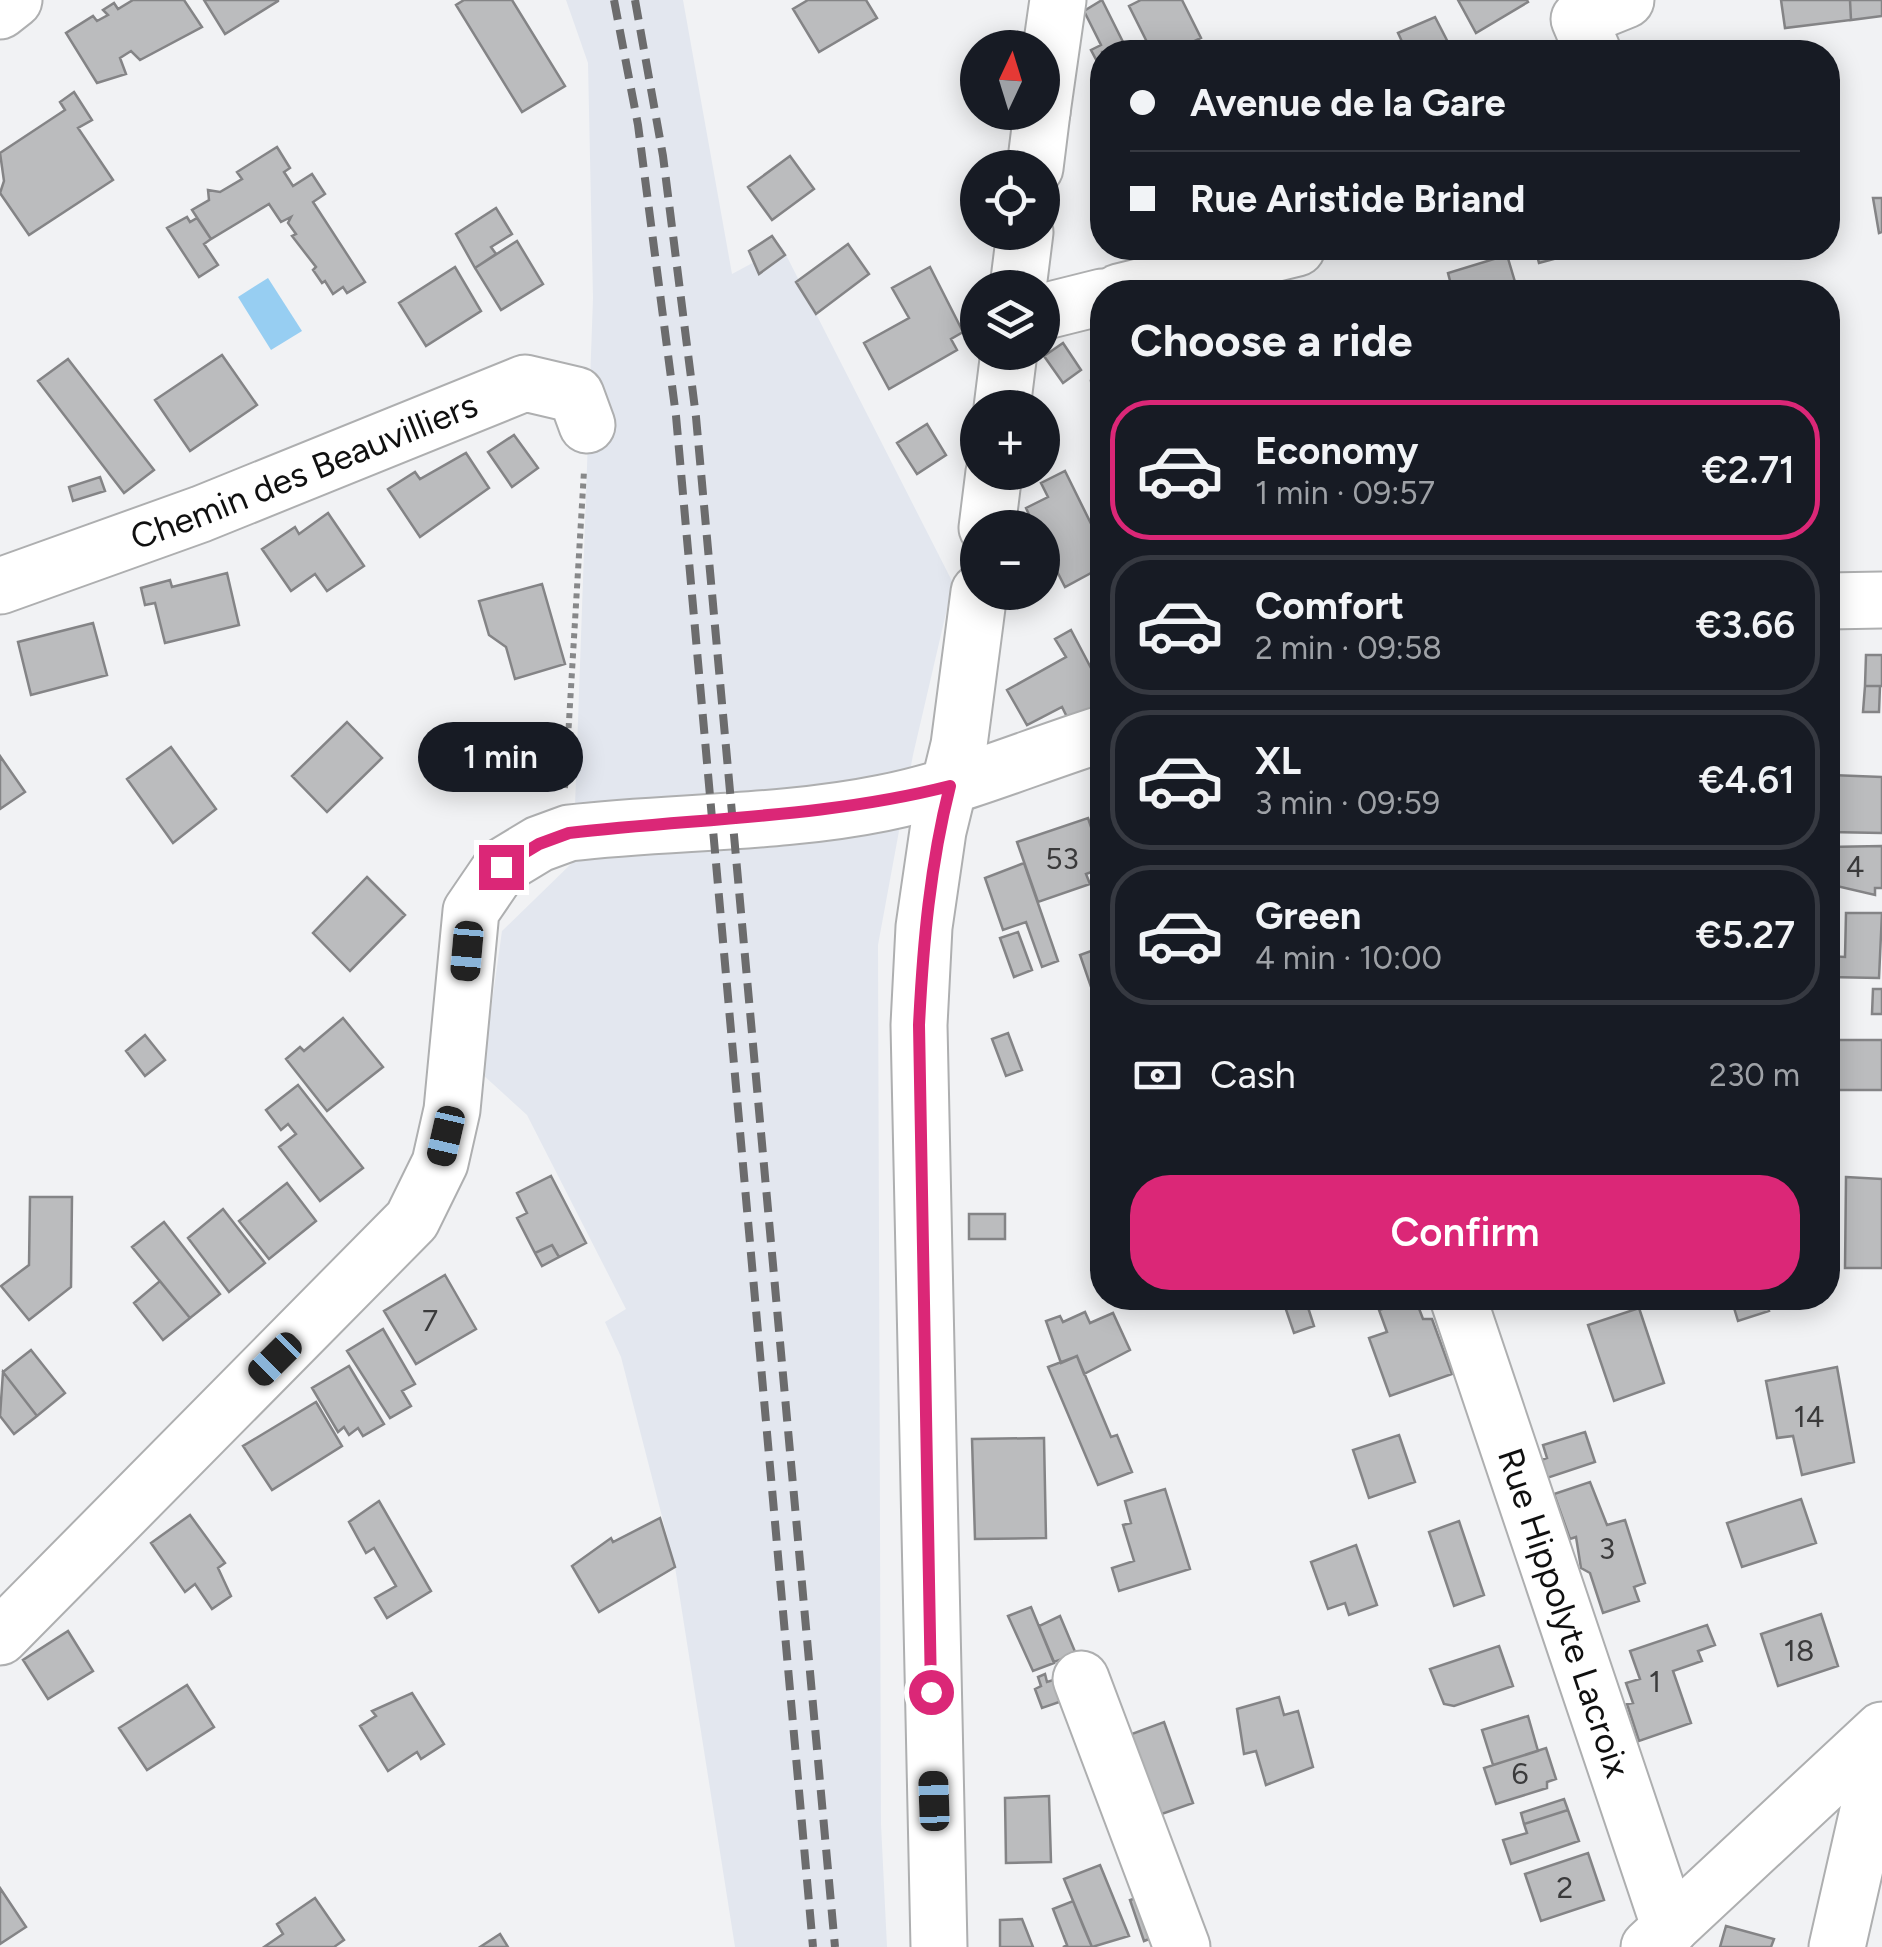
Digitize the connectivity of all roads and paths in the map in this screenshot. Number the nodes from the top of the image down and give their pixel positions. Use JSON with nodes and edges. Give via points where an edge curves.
{"nodes":[{"id":1,"x":14,"y":0,"type":"edge"},
{"id":2,"x":1058,"y":0,"type":"edge"},
{"id":3,"x":1626,"y":0,"type":"edge"},
{"id":4,"x":0,"y":11,"type":"edge"},
{"id":5,"x":1054,"y":30,"type":"edge"},
{"id":6,"x":1588,"y":40,"type":"edge"},
{"id":7,"x":1249,"y":260,"type":"edge"},
{"id":8,"x":1168,"y":280,"type":"edge"},
{"id":9,"x":1090,"y":300,"type":"edge"},
{"id":10,"x":1060,"y":308,"type":"edge"},
{"id":11,"x":587,"y":425,"type":"joint"},
{"id":12,"x":0,"y":586,"type":"edge"},
{"id":13,"x":1882,"y":600,"type":"edge"},
{"id":14,"x":1840,"y":601,"type":"edge"},
{"id":15,"x":975,"y":610,"type":"edge"},
{"id":16,"x":1090,"y":738,"type":"edge"},
{"id":17,"x":950,"y":786,"type":"junction"},
{"id":18,"x":569,"y":833,"type":"junction"},
{"id":19,"x":1462,"y":1310,"type":"edge"},
{"id":20,"x":0,"y":1636,"type":"edge"},
{"id":21,"x":1081,"y":1679,"type":"dead end"},
{"id":22,"x":1871,"y":1741,"type":"edge"},
{"id":23,"x":1660,"y":1937,"type":"edge"},
{"id":24,"x":939,"y":1947,"type":"edge"},
{"id":25,"x":1182,"y":1947,"type":"edge"},
{"id":26,"x":1837,"y":1947,"type":"edge"}],
"edges":[{"from":1,"to":4,"type":"street"},
{"from":2,"to":5,"type":"street"},
{"from":3,"to":6,"type":"street","via":[[1579,20]]},
{"from":7,"to":8,"type":"street"},
{"from":9,"to":10,"type":"street"},
{"from":11,"to":12,"type":"street","name":"Chemin des Beauvilliers","via":[[576,395],[525,382],[201,514]]},
{"from":11,"to":18,"type":"path","via":[[564,800]]},
{"from":13,"to":14,"type":"street"},
{"from":15,"to":17,"type":"street"},
{"from":16,"to":17,"type":"street"},
{"from":17,"to":18,"type":"street","via":[[792,816]]},
{"from":17,"to":24,"type":"street","via":[[924,927],[919,1025]]},
{"from":18,"to":20,"type":"street","via":[[501,867],[471,911],[452,1110],[440,1163],[412,1220]]},
{"from":19,"to":23,"type":"street","name":"Rue Hippolyte Lacroix"},
{"from":21,"to":25,"type":"street"},
{"from":22,"to":23,"type":"street"},
{"from":22,"to":26,"type":"street","via":[[1872,1793]]}]}
